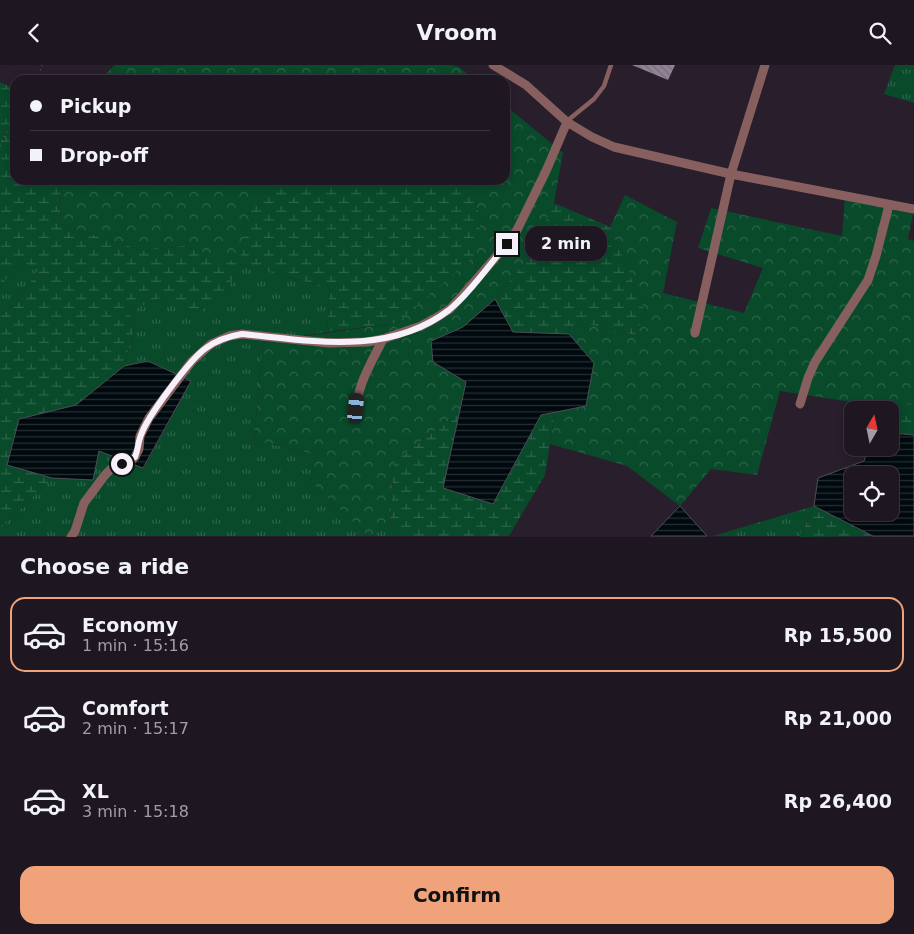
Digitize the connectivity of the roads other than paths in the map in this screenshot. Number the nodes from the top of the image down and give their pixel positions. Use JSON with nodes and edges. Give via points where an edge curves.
{"nodes":[{"id":1,"x":493,"y":65,"type":"edge"},
{"id":2,"x":612,"y":65,"type":"edge"},
{"id":3,"x":765,"y":65,"type":"edge"},
{"id":4,"x":510,"y":75,"type":"edge"},
{"id":5,"x":510,"y":75,"type":"edge"},
{"id":6,"x":567,"y":122,"type":"junction"},
{"id":7,"x":731,"y":174,"type":"junction"},
{"id":8,"x":889,"y":205,"type":"junction"},
{"id":9,"x":914,"y":209,"type":"edge"},
{"id":10,"x":695,"y":333,"type":"dead end"},
{"id":11,"x":382,"y":339,"type":"junction"},
{"id":12,"x":800,"y":404,"type":"dead end"},
{"id":13,"x":357,"y":417,"type":"dead end"},
{"id":14,"x":71,"y":537,"type":"edge"}],
"edges":[{"from":1,"to":5,"type":"street"},
{"from":2,"to":6,"type":"lane","via":[[599,93]]},
{"from":3,"to":7,"type":"street"},
{"from":4,"to":6,"type":"street","via":[[526,85]]},
{"from":6,"to":7,"type":"street","via":[[614,147]]},
{"from":6,"to":11,"type":"street","via":[[517,230],[462,297],[450,309],[421,326]]},
{"from":7,"to":8,"type":"street"},
{"from":7,"to":10,"type":"street"},
{"from":8,"to":9,"type":"street"},
{"from":8,"to":12,"type":"street","via":[[868,280],[814,363]]},
{"from":11,"to":13,"type":"street","via":[[359,389]]},
{"from":11,"to":14,"type":"street","via":[[329,343],[242,334],[211,344],[192,361],[149,418],[135,457],[113,467],[99,481],[81,507]]}]}
